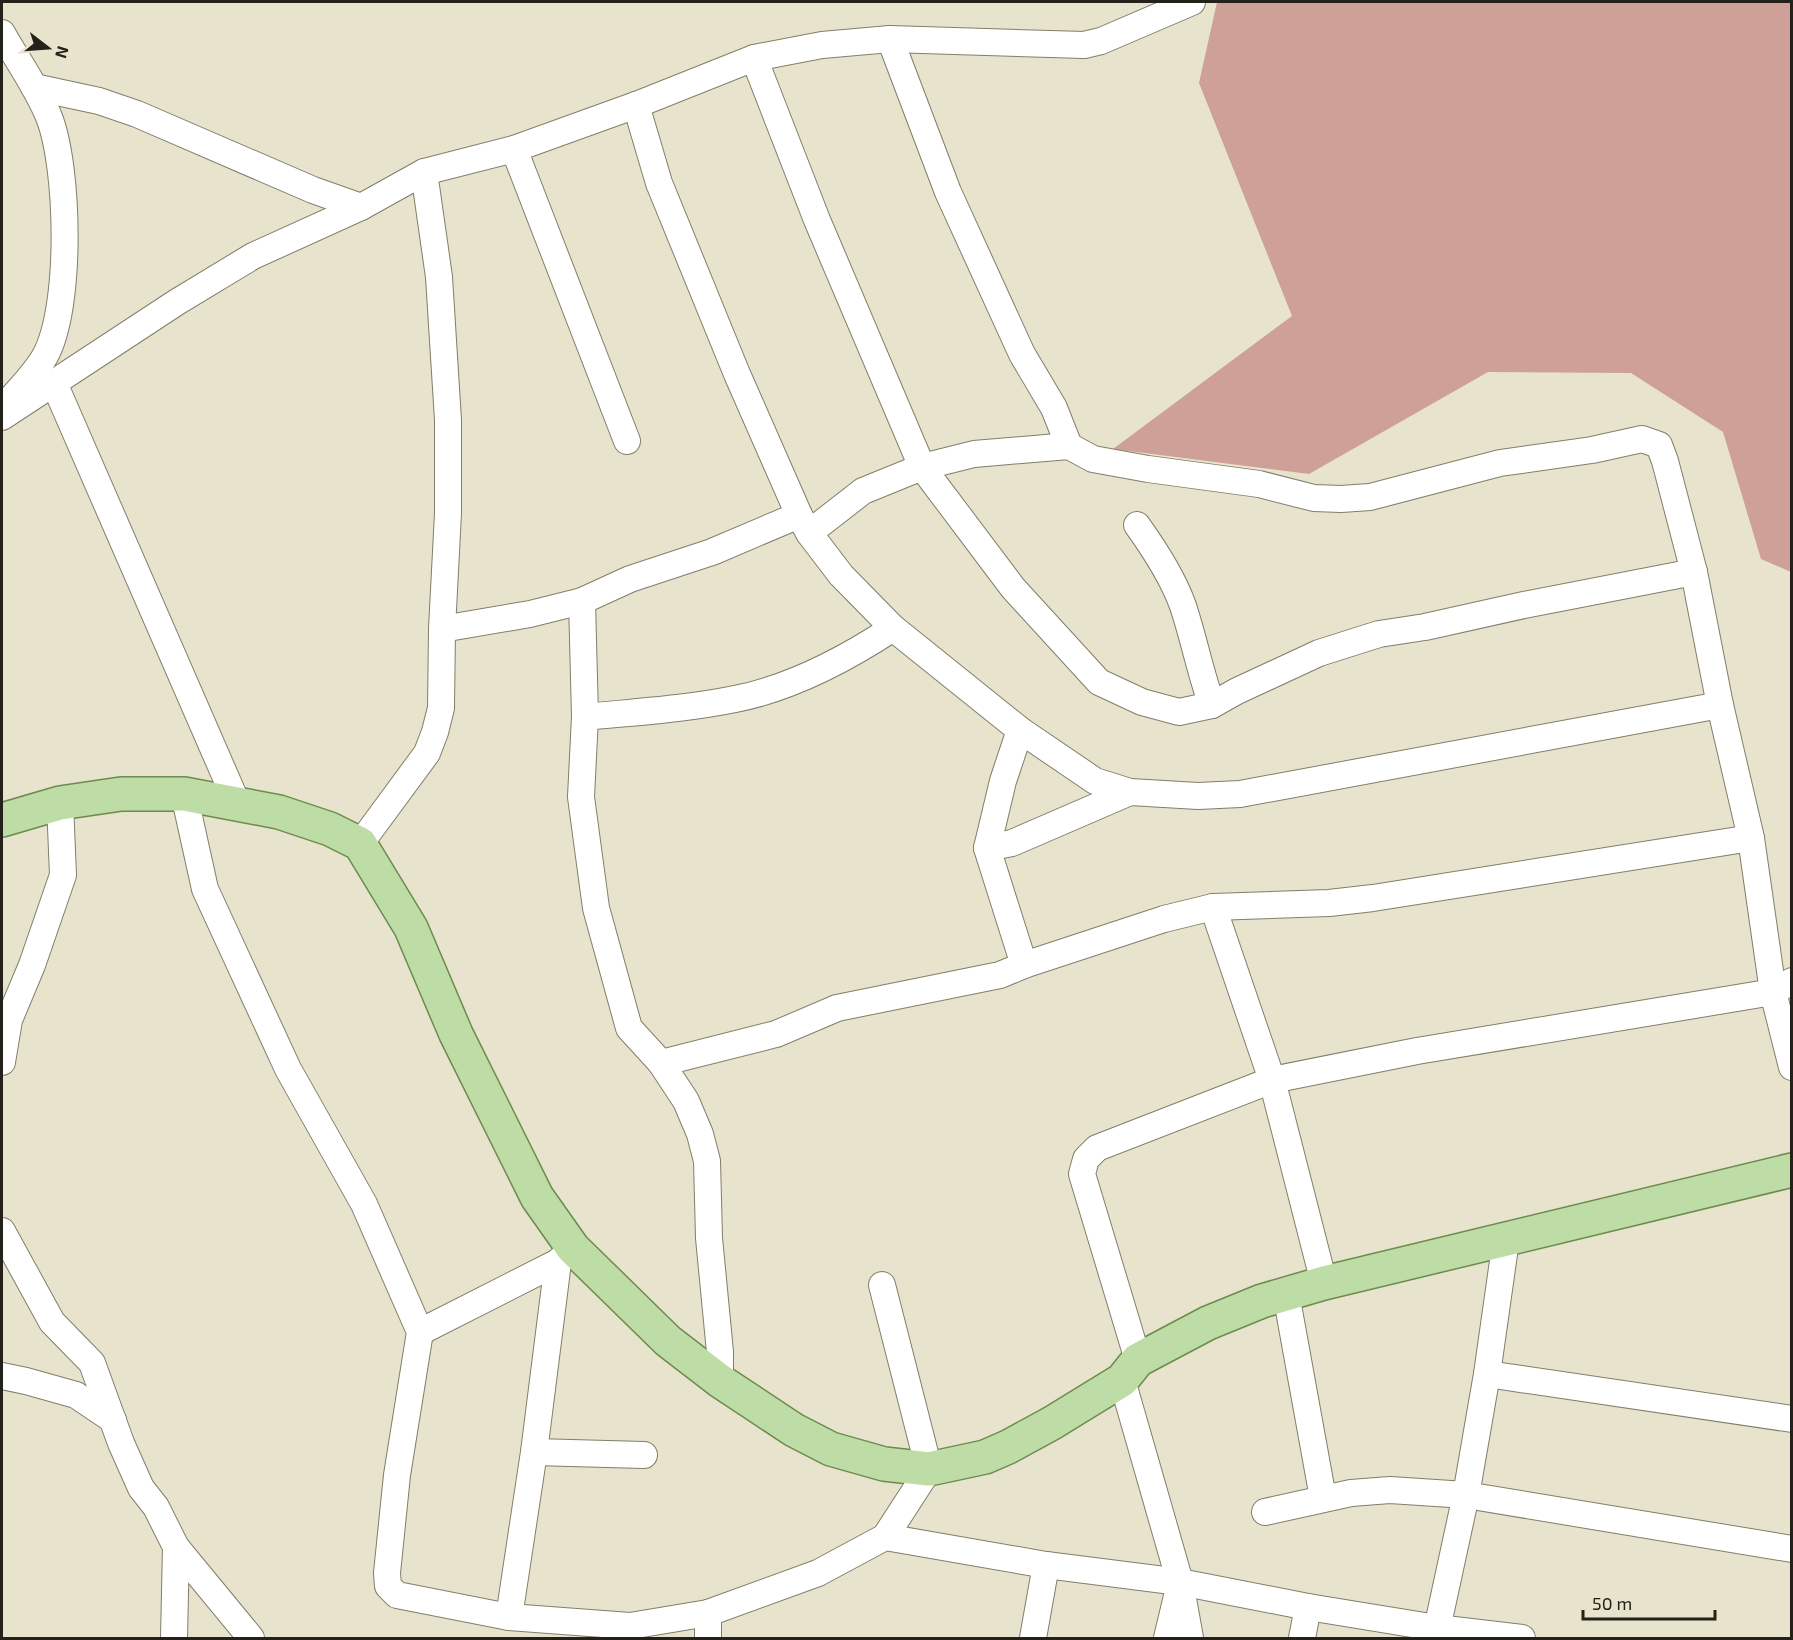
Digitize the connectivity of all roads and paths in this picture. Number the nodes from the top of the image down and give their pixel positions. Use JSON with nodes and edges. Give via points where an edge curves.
{"nodes":[{"id":1,"x":1192,"y":2,"type":"edge"},
{"id":2,"x":2,"y":33,"type":"edge"},
{"id":3,"x":890,"y":39,"type":"junction"},
{"id":4,"x":754,"y":58,"type":"junction"},
{"id":5,"x":34,"y":87,"type":"junction"},
{"id":6,"x":636,"y":105,"type":"junction"},
{"id":7,"x":514,"y":149,"type":"junction"},
{"id":8,"x":424,"y":172,"type":"junction"},
{"id":9,"x":361,"y":207,"type":"junction"},
{"id":10,"x":54,"y":383,"type":"junction"},
{"id":11,"x":2,"y":411,"type":"edge"},
{"id":12,"x":2,"y":417,"type":"edge"},
{"id":13,"x":627,"y":441,"type":"dead end"},
{"id":14,"x":1069,"y":446,"type":"junction"},
{"id":15,"x":922,"y":466,"type":"junction"},
{"id":16,"x":804,"y":524,"type":"junction"},
{"id":17,"x":1137,"y":525,"type":"dead end"},
{"id":18,"x":1694,"y":572,"type":"junction"},
{"id":19,"x":582,"y":601,"type":"junction"},
{"id":20,"x":893,"y":628,"type":"junction"},
{"id":21,"x":442,"y":629,"type":"junction"},
{"id":22,"x":1212,"y":705,"type":"junction"},
{"id":23,"x":1720,"y":705,"type":"junction"},
{"id":24,"x":585,"y":717,"type":"junction"},
{"id":25,"x":1020,"y":730,"type":"junction"},
{"id":26,"x":1130,"y":792,"type":"junction"},
{"id":27,"x":184,"y":794,"type":"junction"},
{"id":28,"x":60,"y":803,"type":"junction"},
{"id":29,"x":237,"y":803,"type":"junction"},
{"id":30,"x":2,"y":820,"type":"edge"},
{"id":31,"x":1751,"y":837,"type":"junction"},
{"id":32,"x":360,"y":844,"type":"junction"},
{"id":33,"x":987,"y":848,"type":"junction"},
{"id":34,"x":1213,"y":907,"type":"junction"},
{"id":35,"x":1024,"y":965,"type":"junction"},
{"id":36,"x":1782,"y":987,"type":"edge"},
{"id":37,"x":2,"y":1062,"type":"edge"},
{"id":38,"x":661,"y":1063,"type":"junction"},
{"id":39,"x":1791,"y":1067,"type":"edge"},
{"id":40,"x":1272,"y":1080,"type":"junction"},
{"id":41,"x":1791,"y":1170,"type":"edge"},
{"id":42,"x":2,"y":1231,"type":"edge"},
{"id":43,"x":1506,"y":1240,"type":"junction"},
{"id":44,"x":566,"y":1255,"type":"junction"},
{"id":45,"x":1324,"y":1283,"type":"junction"},
{"id":46,"x":882,"y":1285,"type":"dead end"},
{"id":47,"x":1286,"y":1294,"type":"junction"},
{"id":48,"x":420,"y":1332,"type":"junction"},
{"id":49,"x":1130,"y":1370,"type":"junction"},
{"id":50,"x":1487,"y":1374,"type":"junction"},
{"id":51,"x":2,"y":1376,"type":"edge"},
{"id":52,"x":720,"y":1381,"type":"junction"},
{"id":53,"x":1791,"y":1419,"type":"edge"},
{"id":54,"x":113,"y":1420,"type":"junction"},
{"id":55,"x":534,"y":1452,"type":"junction"},
{"id":56,"x":644,"y":1455,"type":"dead end"},
{"id":57,"x":929,"y":1469,"type":"junction"},
{"id":58,"x":1466,"y":1495,"type":"junction"},
{"id":59,"x":1323,"y":1498,"type":"junction"},
{"id":60,"x":1265,"y":1512,"type":"dead end"},
{"id":61,"x":885,"y":1537,"type":"junction"},
{"id":62,"x":176,"y":1546,"type":"junction"},
{"id":63,"x":1791,"y":1549,"type":"edge"},
{"id":64,"x":1046,"y":1565,"type":"junction"},
{"id":65,"x":1180,"y":1582,"type":"junction"},
{"id":66,"x":1308,"y":1607,"type":"junction"},
{"id":67,"x":708,"y":1613,"type":"junction"},
{"id":68,"x":509,"y":1617,"type":"junction"},
{"id":69,"x":1436,"y":1633,"type":"edge"},
{"id":70,"x":174,"y":1638,"type":"edge"},
{"id":71,"x":251,"y":1638,"type":"edge"},
{"id":72,"x":708,"y":1638,"type":"edge"},
{"id":73,"x":1034,"y":1638,"type":"edge"},
{"id":74,"x":1167,"y":1638,"type":"edge"},
{"id":75,"x":1190,"y":1638,"type":"edge"},
{"id":76,"x":1302,"y":1638,"type":"edge"},
{"id":77,"x":1522,"y":1638,"type":"edge"}],
"edges":[{"from":1,"to":3,"type":"street","via":[[1101,42],[1084,45]]},
{"from":2,"to":5,"type":"street"},
{"from":3,"to":4,"type":"street","via":[[822,45]]},
{"from":3,"to":14,"type":"street","via":[[948,192]]},
{"from":4,"to":6,"type":"street"},
{"from":4,"to":15,"type":"street","via":[[817,220]]},
{"from":5,"to":9,"type":"street","via":[[137,114]]},
{"from":5,"to":11,"type":"street","via":[[49,118],[59,162],[65,231],[62,296],[57,329],[45,357]]},
{"from":6,"to":7,"type":"street"},
{"from":6,"to":16,"type":"street","via":[[659,183]]},
{"from":7,"to":8,"type":"street"},
{"from":7,"to":13,"type":"street"},
{"from":8,"to":9,"type":"street"},
{"from":8,"to":21,"type":"street","via":[[439,276],[446,390],[448,513]]},
{"from":9,"to":10,"type":"street","via":[[253,256]]},
{"from":10,"to":12,"type":"street"},
{"from":10,"to":29,"type":"street"},
{"from":14,"to":15,"type":"street","via":[[974,454]]},
{"from":14,"to":18,"type":"street","via":[[1093,459],[1259,484],[1314,498],[1341,499],[1370,497],[1500,463],[1642,439],[1659,445]]},
{"from":15,"to":16,"type":"street","via":[[863,491]]},
{"from":15,"to":22,"type":"street","via":[[1013,588],[1099,682],[1142,702],[1179,712]]},
{"from":16,"to":19,"type":"street","via":[[630,579]]},
{"from":16,"to":20,"type":"street","via":[[841,575]]},
{"from":17,"to":22,"type":"street","via":[[1183,606]]},
{"from":18,"to":22,"type":"street","via":[[1379,634],[1319,653]]},
{"from":18,"to":23,"type":"street"},
{"from":19,"to":21,"type":"street"},
{"from":19,"to":24,"type":"street"},
{"from":20,"to":24,"type":"street","via":[[857,652],[791,682],[737,699]]},
{"from":20,"to":25,"type":"street"},
{"from":21,"to":32,"type":"street","via":[[441,708],[427,753]]},
{"from":23,"to":26,"type":"street","via":[[1240,794]]},
{"from":23,"to":31,"type":"street"},
{"from":24,"to":38,"type":"street","via":[[581,797],[596,908],[629,1028]]},
{"from":25,"to":26,"type":"street","via":[[1095,781]]},
{"from":25,"to":33,"type":"street"},
{"from":26,"to":33,"type":"street","via":[[1012,843]]},
{"from":27,"to":28,"type":"main road","via":[[121,794]]},
{"from":27,"to":29,"type":"main road"},
{"from":27,"to":48,"type":"street","via":[[204,889],[288,1069],[364,1204]]},
{"from":28,"to":30,"type":"main road"},
{"from":28,"to":37,"type":"street","via":[[63,875],[9,1020]]},
{"from":29,"to":32,"type":"main road","via":[[330,829]]},
{"from":31,"to":34,"type":"street","via":[[1373,898]]},
{"from":31,"to":36,"type":"street"},
{"from":32,"to":44,"type":"main road","via":[[411,928],[456,1034]]},
{"from":33,"to":35,"type":"street"},
{"from":34,"to":35,"type":"street"},
{"from":34,"to":40,"type":"street"},
{"from":35,"to":38,"type":"street","via":[[1000,975],[837,1008],[776,1034]]},
{"from":36,"to":39,"type":"street"},
{"from":36,"to":40,"type":"street"},
{"from":38,"to":52,"type":"street","via":[[686,1101],[707,1161]]},
{"from":40,"to":45,"type":"street"},
{"from":40,"to":49,"type":"street","via":[[1097,1148],[1086,1159],[1082,1174]]},
{"from":41,"to":43,"type":"main road"},
{"from":42,"to":54,"type":"street","via":[[52,1322],[92,1363]]},
{"from":43,"to":45,"type":"main road"},
{"from":43,"to":50,"type":"street"},
{"from":44,"to":48,"type":"street"},
{"from":44,"to":52,"type":"main road"},
{"from":44,"to":55,"type":"street"},
{"from":45,"to":47,"type":"main road"},
{"from":46,"to":57,"type":"street"},
{"from":47,"to":49,"type":"main road","via":[[1208,1323]]},
{"from":47,"to":59,"type":"street"},
{"from":48,"to":68,"type":"street","via":[[397,1475],[388,1586],[397,1595]]},
{"from":49,"to":57,"type":"main road","via":[[1053,1423],[1008,1447],[985,1457]]},
{"from":49,"to":65,"type":"street"},
{"from":50,"to":53,"type":"street"},
{"from":50,"to":58,"type":"street"},
{"from":51,"to":54,"type":"street","via":[[76,1395]]},
{"from":52,"to":57,"type":"main road","via":[[794,1430],[831,1449],[884,1464]]},
{"from":54,"to":62,"type":"street","via":[[141,1488],[156,1507]]},
{"from":55,"to":56,"type":"street"},
{"from":55,"to":68,"type":"street"},
{"from":57,"to":61,"type":"street"},
{"from":58,"to":59,"type":"street","via":[[1390,1490]]},
{"from":58,"to":63,"type":"street"},
{"from":58,"to":69,"type":"street"},
{"from":59,"to":60,"type":"street"},
{"from":61,"to":64,"type":"street"},
{"from":61,"to":67,"type":"street","via":[[818,1573]]},
{"from":62,"to":70,"type":"street"},
{"from":62,"to":71,"type":"street"},
{"from":64,"to":65,"type":"street"},
{"from":64,"to":73,"type":"street"},
{"from":65,"to":66,"type":"street"},
{"from":65,"to":74,"type":"street"},
{"from":65,"to":75,"type":"street"},
{"from":66,"to":69,"type":"street"},
{"from":66,"to":76,"type":"street"},
{"from":67,"to":68,"type":"street","via":[[630,1626]]},
{"from":67,"to":72,"type":"street"},
{"from":69,"to":77,"type":"street"}]}
